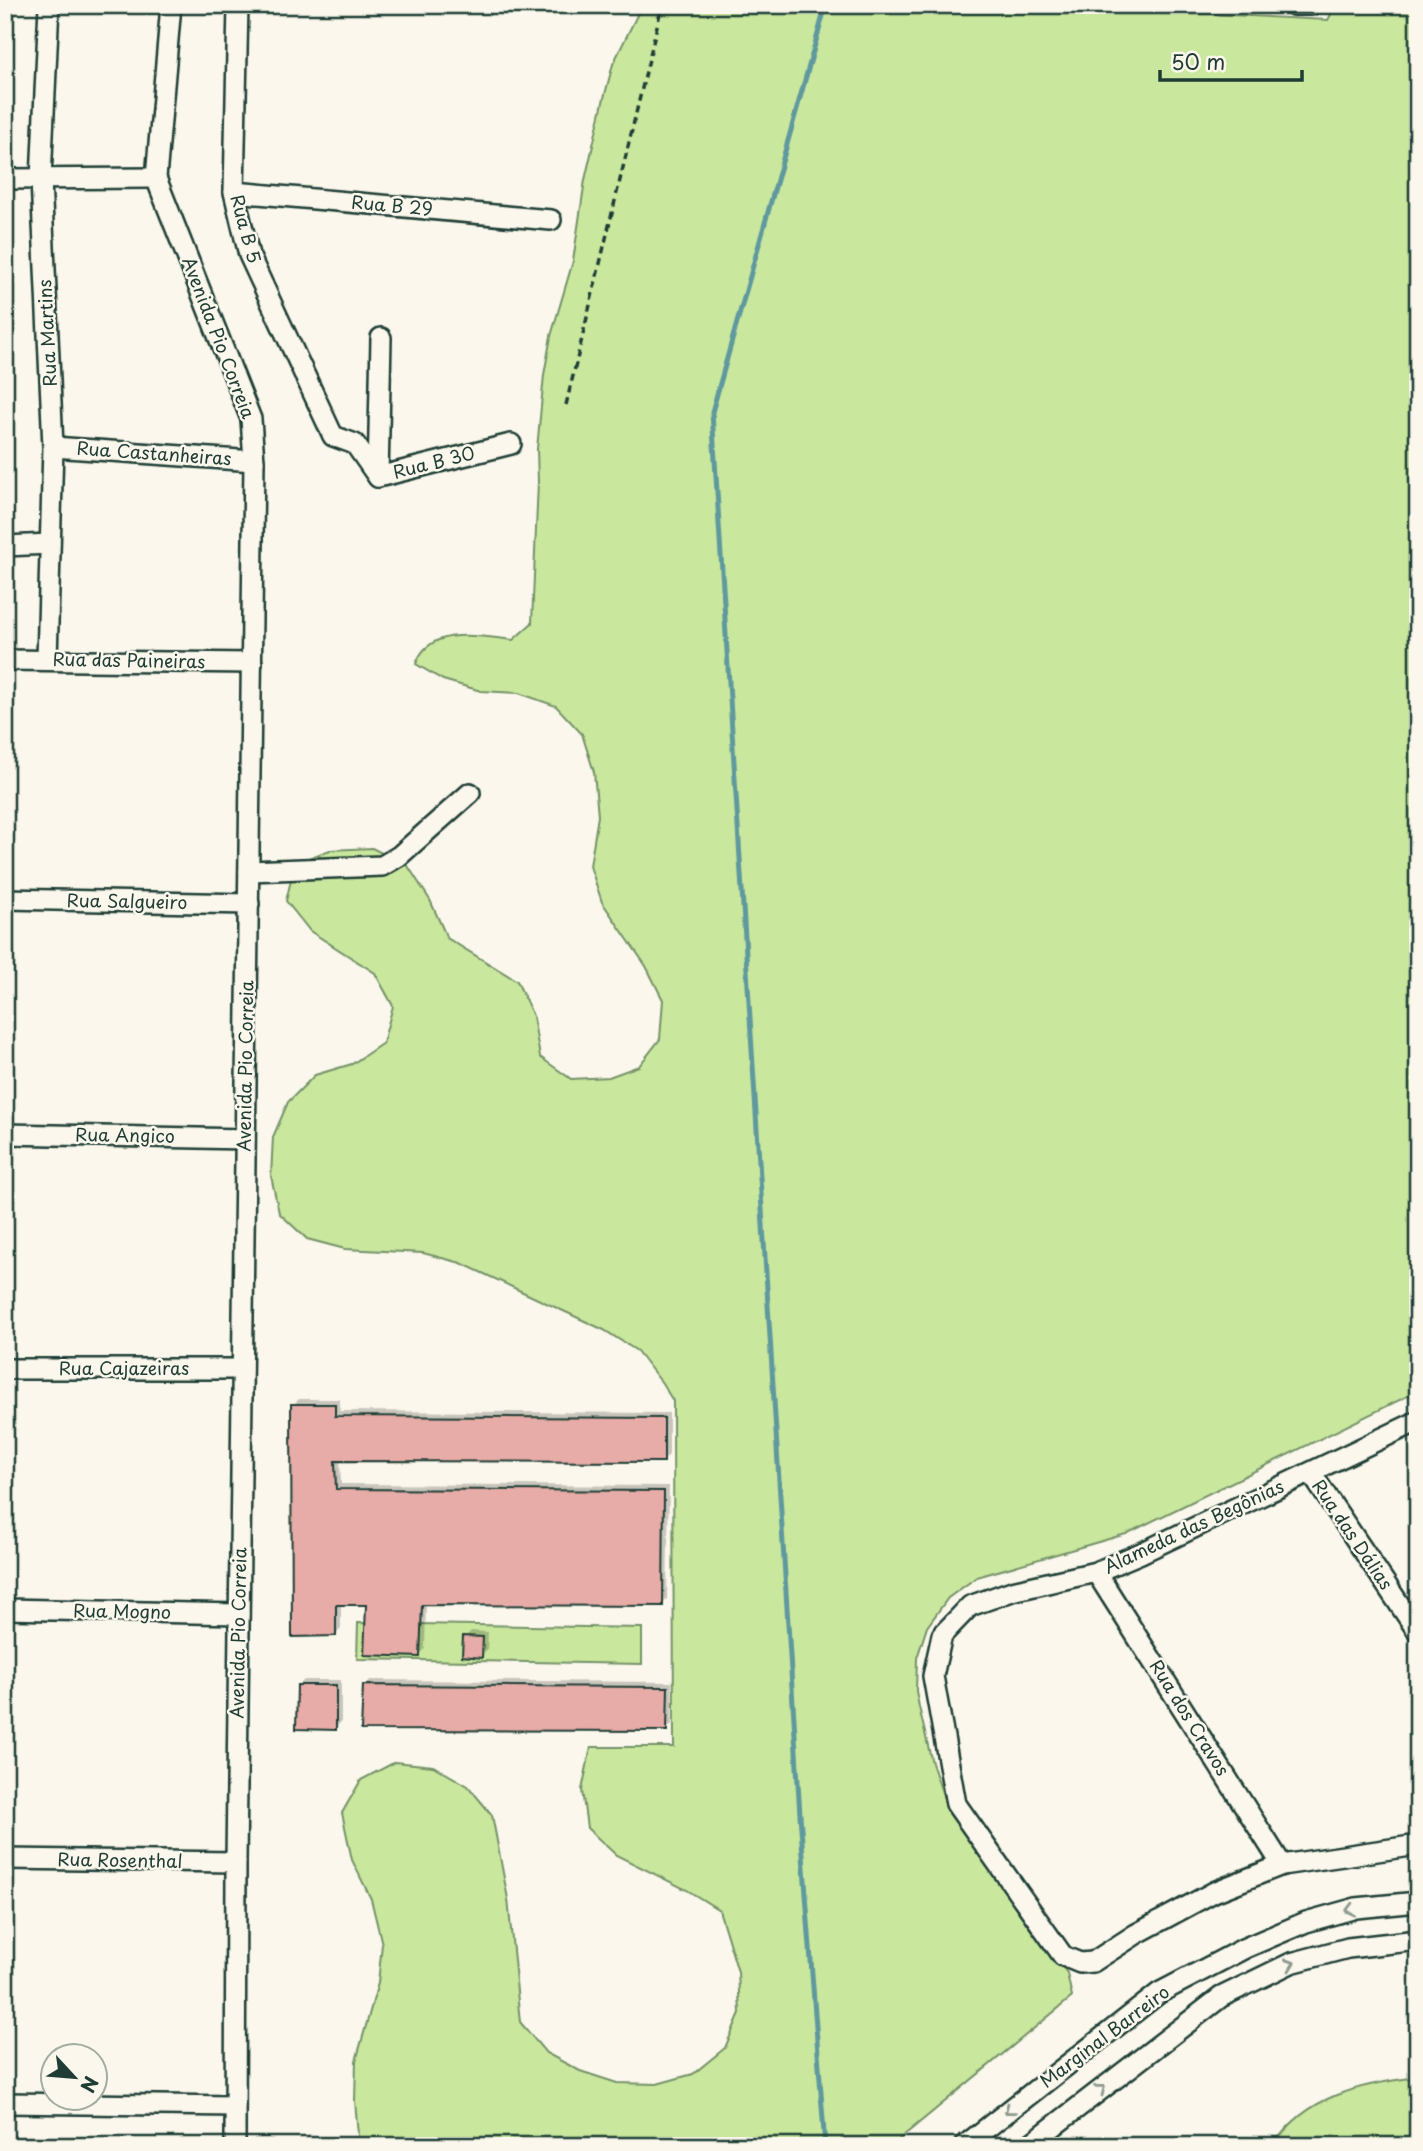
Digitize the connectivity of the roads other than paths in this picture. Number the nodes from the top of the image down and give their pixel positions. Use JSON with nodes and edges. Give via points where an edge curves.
{"nodes":[{"id":1,"x":49,"y":5,"type":"edge"},
{"id":2,"x":171,"y":5,"type":"edge"},
{"id":3,"x":238,"y":5,"type":"edge"},
{"id":4,"x":1294,"y":5,"type":"edge"},
{"id":5,"x":1311,"y":5,"type":"edge"},
{"id":6,"x":156,"y":178,"type":"junction"},
{"id":7,"x":5,"y":179,"type":"edge"},
{"id":8,"x":41,"y":179,"type":"junction"},
{"id":9,"x":234,"y":192,"type":"junction"},
{"id":10,"x":551,"y":220,"type":"dead end"},
{"id":11,"x":381,"y":338,"type":"dead end"},
{"id":12,"x":333,"y":436,"type":"joint"},
{"id":13,"x":511,"y":444,"type":"dead end"},
{"id":14,"x":52,"y":447,"type":"junction"},
{"id":15,"x":254,"y":461,"type":"junction"},
{"id":16,"x":378,"y":477,"type":"junction"},
{"id":17,"x":50,"y":544,"type":"junction"},
{"id":18,"x":5,"y":547,"type":"edge"},
{"id":19,"x":5,"y":660,"type":"edge"},
{"id":20,"x":47,"y":660,"type":"junction"},
{"id":21,"x":252,"y":663,"type":"junction"},
{"id":22,"x":470,"y":793,"type":"dead end"},
{"id":23,"x":249,"y":871,"type":"junction"},
{"id":24,"x":5,"y":899,"type":"edge"},
{"id":25,"x":249,"y":904,"type":"junction"},
{"id":26,"x":5,"y":1134,"type":"edge"},
{"id":27,"x":246,"y":1139,"type":"junction"},
{"id":28,"x":5,"y":1369,"type":"edge"},
{"id":29,"x":242,"y":1369,"type":"junction"},
{"id":30,"x":1418,"y":1421,"type":"edge"},
{"id":31,"x":1311,"y":1473,"type":"junction"},
{"id":32,"x":1096,"y":1572,"type":"junction"},
{"id":33,"x":5,"y":1609,"type":"edge"},
{"id":34,"x":239,"y":1614,"type":"junction"},
{"id":35,"x":1418,"y":1632,"type":"edge"},
{"id":36,"x":1418,"y":1845,"type":"edge"},
{"id":37,"x":5,"y":1859,"type":"edge"},
{"id":38,"x":236,"y":1862,"type":"junction"},
{"id":39,"x":1282,"y":1865,"type":"junction"},
{"id":40,"x":1418,"y":1902,"type":"edge"},
{"id":41,"x":1418,"y":1940,"type":"edge"},
{"id":42,"x":5,"y":2103,"type":"edge"},
{"id":43,"x":235,"y":2106,"type":"junction"},
{"id":44,"x":235,"y":2146,"type":"edge"},
{"id":45,"x":964,"y":2146,"type":"edge"},
{"id":46,"x":1028,"y":2146,"type":"edge"}],
"edges":[{"from":1,"to":8,"type":"street","name":"Rua Martins"},
{"from":2,"to":6,"type":"street","name":"Avenida Pio Correia"},
{"from":3,"to":9,"type":"street","name":"Rua B 5"},
{"from":4,"to":5,"type":"street"},
{"from":6,"to":8,"type":"street"},
{"from":6,"to":15,"type":"street","name":"Avenida Pio Correia","via":[[251,419]]},
{"from":7,"to":8,"type":"street"},
{"from":8,"to":14,"type":"street","name":"Rua Martins"},
{"from":9,"to":10,"type":"street","name":"Rua B 29"},
{"from":9,"to":12,"type":"street","name":"Rua B 5","via":[[249,255]]},
{"from":11,"to":16,"type":"street"},
{"from":12,"to":16,"type":"street","name":"Rua B 30","via":[[355,444]]},
{"from":13,"to":16,"type":"street","name":"Rua B 30"},
{"from":14,"to":15,"type":"street","name":"Rua Castanheiras"},
{"from":14,"to":17,"type":"street","name":"Rua Martins"},
{"from":15,"to":21,"type":"street","name":"Avenida Pio Correia"},
{"from":17,"to":18,"type":"street"},
{"from":17,"to":20,"type":"street","name":"Rua Martins"},
{"from":19,"to":20,"type":"street","name":"Rua das Paineiras"},
{"from":20,"to":21,"type":"street","name":"Rua das Paineiras"},
{"from":21,"to":23,"type":"street","name":"Avenida Pio Correia"},
{"from":22,"to":23,"type":"street","via":[[382,866]]},
{"from":23,"to":25,"type":"street","name":"Avenida Pio Correia"},
{"from":24,"to":25,"type":"street","name":"Rua Salgueiro"},
{"from":25,"to":27,"type":"street","name":"Avenida Pio Correia"},
{"from":26,"to":27,"type":"street","name":"Rua Angico"},
{"from":27,"to":29,"type":"street","name":"Avenida Pio Correia"},
{"from":28,"to":29,"type":"street","name":"Rua Cajazeiras"},
{"from":29,"to":34,"type":"street","name":"Avenida Pio Correia"},
{"from":30,"to":31,"type":"street","name":"Alameda das Begônias"},
{"from":31,"to":32,"type":"street","name":"Alameda das Begônias"},
{"from":31,"to":35,"type":"street","name":"Rua das Dálias"},
{"from":32,"to":39,"type":"street","name":"Rua dos Cravos"},
{"from":32,"to":39,"type":"street","name":"Alameda das Begônias","via":[[1012,1591],[970,1606],[942,1635],[933,1676],[956,1804],[1063,1956],[1080,1963],[1093,1962],[1214,1892]]},
{"from":33,"to":34,"type":"street","name":"Rua Mogno"},
{"from":34,"to":38,"type":"street","name":"Avenida Pio Correia"},
{"from":36,"to":39,"type":"street"},
{"from":37,"to":38,"type":"street","name":"Rua Rosenthal"},
{"from":38,"to":43,"type":"street","name":"Avenida Pio Correia"},
{"from":40,"to":45,"type":"street","name":"Marginal Barreiro","one_way":true,"via":[[1356,1908],[1306,1922],[1159,1993]]},
{"from":46,"to":41,"type":"street","one_way":true,"via":[[1221,1997],[1290,1962],[1348,1948]]},
{"from":42,"to":43,"type":"street"},
{"from":43,"to":44,"type":"street","name":"Avenida Pio Correia"}]}
